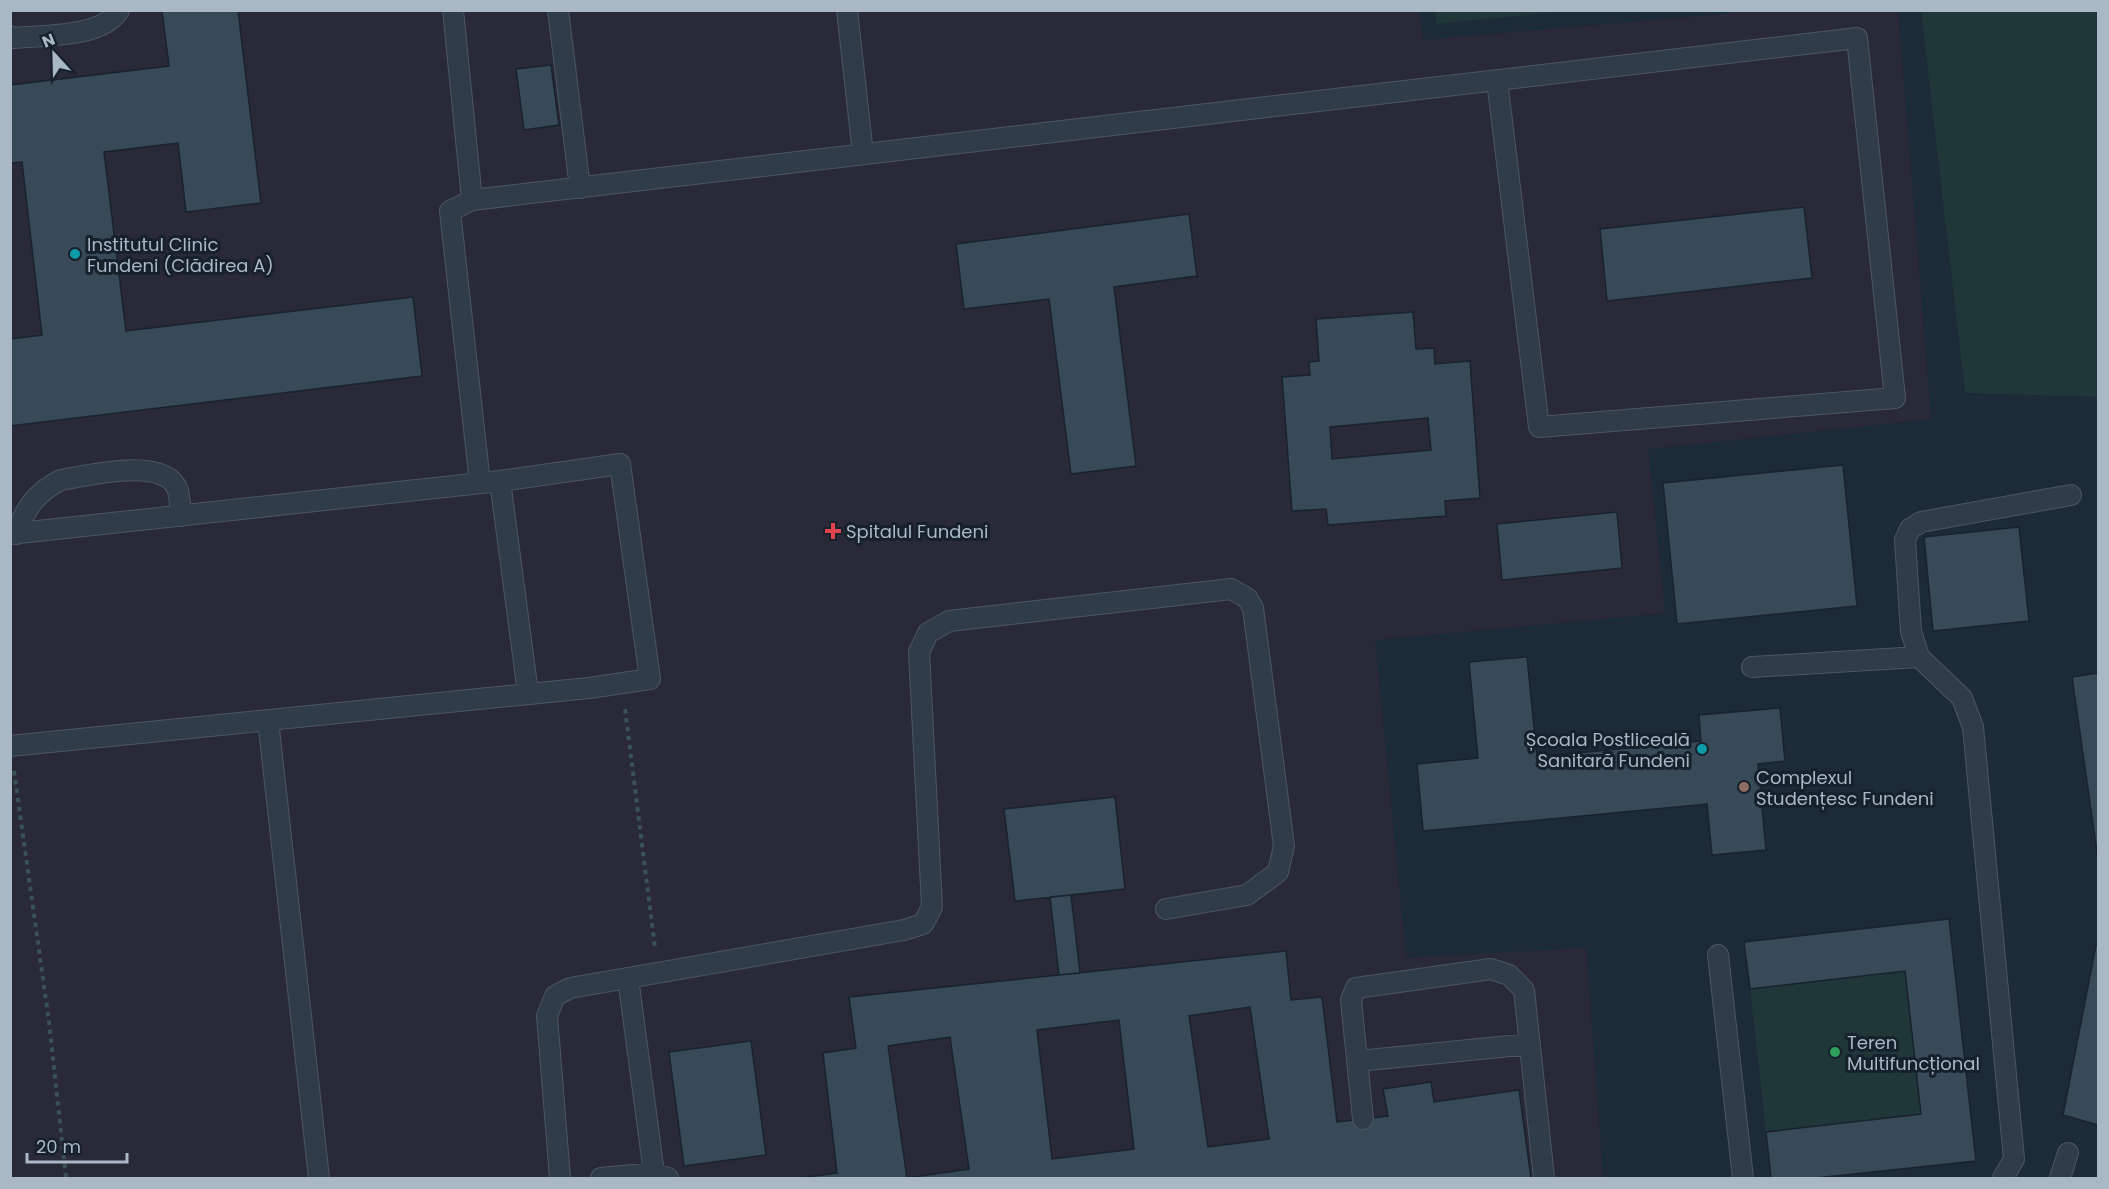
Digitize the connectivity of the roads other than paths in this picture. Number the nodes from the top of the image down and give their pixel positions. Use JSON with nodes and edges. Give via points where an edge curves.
{"nodes":[{"id":1,"x":119,"y":10,"type":"edge"},
{"id":2,"x":453,"y":10,"type":"edge"},
{"id":3,"x":558,"y":10,"type":"edge"},
{"id":4,"x":847,"y":10,"type":"edge"},
{"id":5,"x":10,"y":36,"type":"edge"},
{"id":6,"x":1497,"y":80,"type":"junction"},
{"id":7,"x":863,"y":154,"type":"junction"},
{"id":8,"x":580,"y":188,"type":"junction"},
{"id":9,"x":472,"y":200,"type":"junction"},
{"id":10,"x":500,"y":481,"type":"junction"},
{"id":11,"x":480,"y":483,"type":"junction"},
{"id":12,"x":2071,"y":495,"type":"dead end"},
{"id":13,"x":181,"y":516,"type":"junction"},
{"id":14,"x":13,"y":534,"type":"edge"},
{"id":15,"x":1919,"y":657,"type":"junction"},
{"id":16,"x":1752,"y":667,"type":"dead end"},
{"id":17,"x":528,"y":693,"type":"junction"},
{"id":18,"x":268,"y":720,"type":"junction"},
{"id":19,"x":10,"y":746,"type":"edge"},
{"id":20,"x":1166,"y":909,"type":"dead end"},
{"id":21,"x":1718,"y":955,"type":"dead end"},
{"id":22,"x":628,"y":978,"type":"junction"},
{"id":23,"x":1530,"y":1044,"type":"junction"},
{"id":24,"x":1358,"y":1061,"type":"junction"},
{"id":25,"x":1363,"y":1119,"type":"dead end"},
{"id":26,"x":2068,"y":1153,"type":"dead end"},
{"id":27,"x":661,"y":1176,"type":"edge"},
{"id":28,"x":320,"y":1179,"type":"edge"},
{"id":29,"x":560,"y":1179,"type":"edge"},
{"id":30,"x":601,"y":1179,"type":"edge"},
{"id":31,"x":1544,"y":1179,"type":"edge"},
{"id":32,"x":1743,"y":1179,"type":"edge"},
{"id":33,"x":2003,"y":1179,"type":"edge"},
{"id":34,"x":2060,"y":1179,"type":"edge"}],
"edges":[{"from":1,"to":5,"type":"lane","via":[[97,29]]},
{"from":2,"to":9,"type":"lane"},
{"from":3,"to":8,"type":"lane"},
{"from":4,"to":7,"type":"lane"},
{"from":6,"to":6,"type":"lane","via":[[1857,38],[1895,398],[1539,427]]},
{"from":6,"to":7,"type":"lane"},
{"from":7,"to":8,"type":"lane"},
{"from":8,"to":9,"type":"lane"},
{"from":9,"to":11,"type":"lane","via":[[450,211]]},
{"from":10,"to":11,"type":"lane"},
{"from":10,"to":17,"type":"lane"},
{"from":10,"to":17,"type":"lane","via":[[620,464],[650,679]]},
{"from":11,"to":13,"type":"lane"},
{"from":12,"to":15,"type":"lane","via":[[1921,522],[1910,529],[1905,540],[1910,619]]},
{"from":13,"to":14,"type":"lane"},
{"from":13,"to":14,"type":"lane","via":[[177,487],[168,478],[143,470],[127,470],[51,485],[40,492]]},
{"from":15,"to":16,"type":"lane"},
{"from":15,"to":33,"type":"lane","via":[[1962,698],[1972,727],[2014,1159]]},
{"from":17,"to":18,"type":"lane"},
{"from":18,"to":19,"type":"lane"},
{"from":18,"to":28,"type":"lane"},
{"from":20,"to":22,"type":"lane","via":[[1247,895],[1278,872],[1284,846],[1253,608],[1247,598],[1231,589],[949,621],[928,633],[919,652],[932,907],[923,924]]},
{"from":21,"to":32,"type":"lane"},
{"from":22,"to":27,"type":"lane"},
{"from":22,"to":29,"type":"lane","via":[[570,988],[555,996],[547,1016]]},
{"from":23,"to":24,"type":"lane"},
{"from":23,"to":24,"type":"lane","via":[[1524,990],[1509,975],[1491,969],[1356,988],[1351,1000]]},
{"from":23,"to":31,"type":"lane"},
{"from":24,"to":25,"type":"lane"},
{"from":26,"to":34,"type":"lane"},
{"from":27,"to":30,"type":"lane"}]}
